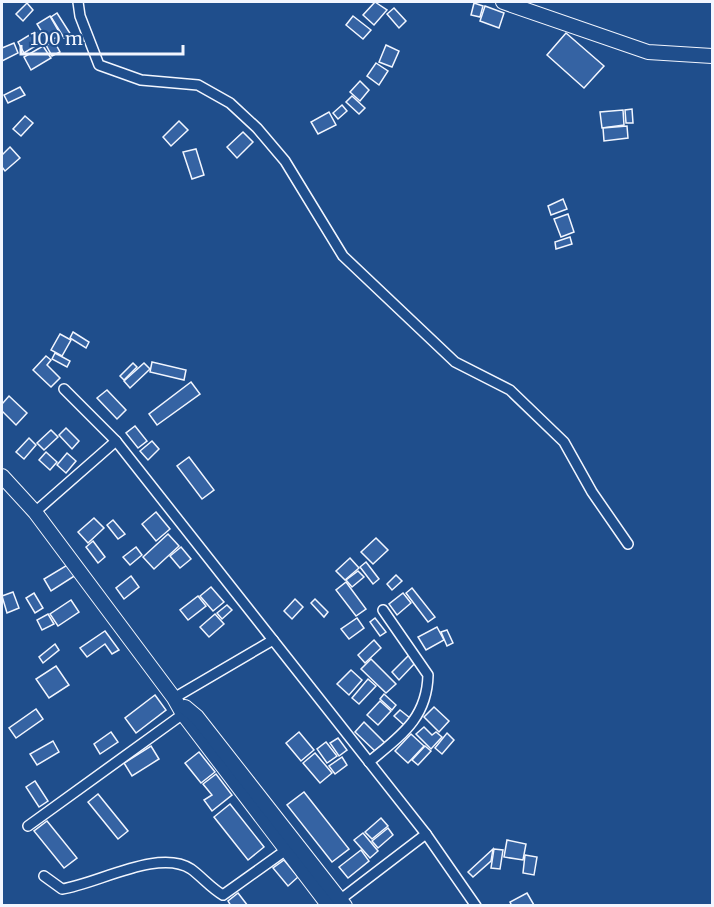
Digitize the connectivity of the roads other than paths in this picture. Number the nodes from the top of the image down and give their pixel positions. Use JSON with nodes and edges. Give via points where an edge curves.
{"nodes":[{"id":1,"x":78,"y":2,"type":"edge"},
{"id":2,"x":503,"y":2,"type":"edge"},
{"id":3,"x":712,"y":56,"type":"edge"},
{"id":4,"x":64,"y":389,"type":"dead end"},
{"id":5,"x":116,"y":441,"type":"junction"},
{"id":6,"x":2,"y":476,"type":"edge"},
{"id":7,"x":35,"y":512,"type":"junction"},
{"id":8,"x":628,"y":543,"type":"dead end"},
{"id":9,"x":383,"y":610,"type":"dead end"},
{"id":10,"x":273,"y":640,"type":"junction"},
{"id":11,"x":174,"y":698,"type":"junction"},
{"id":12,"x":183,"y":714,"type":"junction"},
{"id":13,"x":369,"y":762,"type":"junction"},
{"id":14,"x":28,"y":826,"type":"dead end"},
{"id":15,"x":426,"y":834,"type":"junction"},
{"id":16,"x":286,"y":850,"type":"junction"},
{"id":17,"x":44,"y":876,"type":"dead end"},
{"id":18,"x":337,"y":904,"type":"edge"},
{"id":19,"x":476,"y":906,"type":"edge"}],
"edges":[{"from":1,"to":8,"type":"street","via":[[99,65],[141,80],[198,85],[230,103],[257,128],[285,161],[343,256],[455,362],[510,390],[564,442],[591,492]]},
{"from":2,"to":3,"type":"main road","via":[[648,52]]},
{"from":4,"to":5,"type":"street"},
{"from":5,"to":7,"type":"street"},
{"from":5,"to":10,"type":"street"},
{"from":6,"to":7,"type":"main road"},
{"from":7,"to":11,"type":"main road"},
{"from":9,"to":13,"type":"street","via":[[428,675],[428,683],[425,703],[417,717]]},
{"from":10,"to":11,"type":"street"},
{"from":10,"to":13,"type":"street"},
{"from":11,"to":12,"type":"main road"},
{"from":11,"to":18,"type":"main road","via":[[197,717]]},
{"from":12,"to":14,"type":"street"},
{"from":12,"to":16,"type":"main road"},
{"from":13,"to":15,"type":"street"},
{"from":15,"to":18,"type":"street"},
{"from":15,"to":19,"type":"street"},
{"from":16,"to":17,"type":"street","via":[[223,896],[189,868],[162,862],[62,889]]},
{"from":16,"to":18,"type":"main road"}]}
